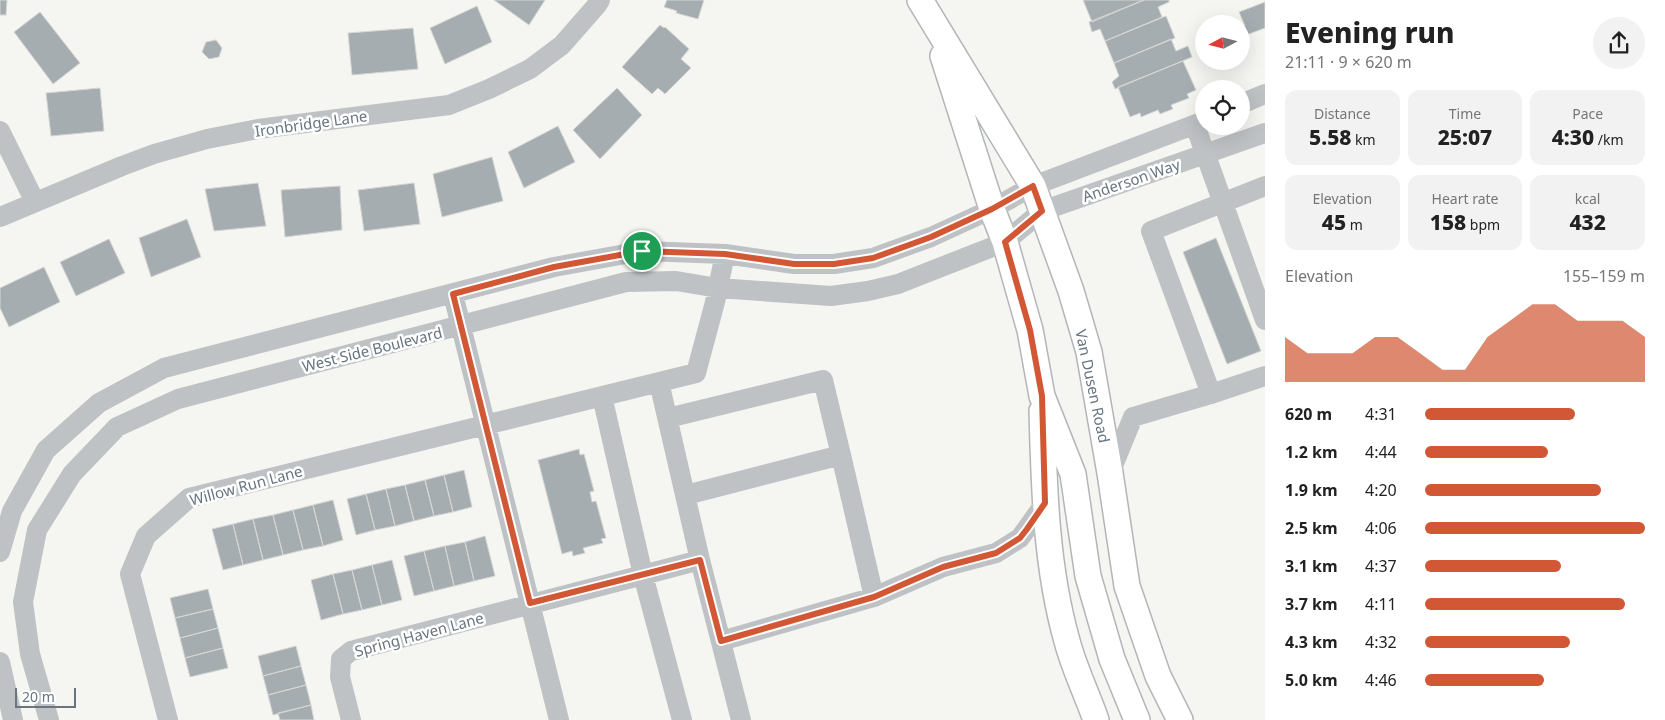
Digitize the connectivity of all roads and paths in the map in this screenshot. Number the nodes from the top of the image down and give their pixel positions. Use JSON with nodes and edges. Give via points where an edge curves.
{"nodes":[{"id":1,"x":600,"y":0,"type":"edge"},
{"id":2,"x":925,"y":8,"type":"edge"},
{"id":3,"x":1265,"y":94,"type":"edge"},
{"id":4,"x":1250,"y":100,"type":"edge"},
{"id":5,"x":1195,"y":125,"type":"edge"},
{"id":6,"x":0,"y":131,"type":"edge"},
{"id":7,"x":1265,"y":134,"type":"edge"},
{"id":8,"x":1201,"y":135,"type":"edge"},
{"id":9,"x":1205,"y":154,"type":"junction"},
{"id":10,"x":1033,"y":186,"type":"junction"},
{"id":11,"x":1265,"y":186,"type":"edge"},
{"id":12,"x":35,"y":202,"type":"junction"},
{"id":13,"x":1222,"y":202,"type":"junction"},
{"id":14,"x":992,"y":209,"type":"junction"},
{"id":15,"x":1042,"y":211,"type":"junction"},
{"id":16,"x":0,"y":217,"type":"edge"},
{"id":17,"x":1005,"y":242,"type":"junction"},
{"id":18,"x":725,"y":254,"type":"junction"},
{"id":19,"x":718,"y":288,"type":"junction"},
{"id":20,"x":453,"y":294,"type":"junction"},
{"id":21,"x":1265,"y":320,"type":"edge"},
{"id":22,"x":462,"y":326,"type":"junction"},
{"id":23,"x":1265,"y":376,"type":"edge"},
{"id":24,"x":660,"y":382,"type":"junction"},
{"id":25,"x":1211,"y":394,"type":"junction"},
{"id":26,"x":602,"y":396,"type":"junction"},
{"id":27,"x":1042,"y":396,"type":"junction"},
{"id":28,"x":668,"y":418,"type":"junction"},
{"id":29,"x":486,"y":424,"type":"junction"},
{"id":30,"x":842,"y":455,"type":"junction"},
{"id":31,"x":1110,"y":473,"type":"junction"},
{"id":32,"x":686,"y":495,"type":"junction"},
{"id":33,"x":1045,"y":503,"type":"junction"},
{"id":34,"x":5,"y":521,"type":"edge"},
{"id":35,"x":37,"y":530,"type":"junction"},
{"id":36,"x":0,"y":552,"type":"edge"},
{"id":37,"x":700,"y":560,"type":"junction"},
{"id":38,"x":643,"y":575,"type":"junction"},
{"id":39,"x":874,"y":597,"type":"junction"},
{"id":40,"x":530,"y":603,"type":"junction"},
{"id":41,"x":721,"y":641,"type":"junction"},
{"id":42,"x":0,"y":662,"type":"edge"},
{"id":43,"x":1158,"y":676,"type":"junction"},
{"id":44,"x":8,"y":716,"type":"edge"},
{"id":45,"x":49,"y":720,"type":"edge"},
{"id":46,"x":168,"y":720,"type":"edge"},
{"id":47,"x":350,"y":720,"type":"edge"},
{"id":48,"x":559,"y":720,"type":"edge"},
{"id":49,"x":682,"y":720,"type":"edge"},
{"id":50,"x":741,"y":720,"type":"edge"},
{"id":51,"x":1096,"y":720,"type":"edge"},
{"id":52,"x":1137,"y":720,"type":"edge"},
{"id":53,"x":1180,"y":720,"type":"edge"},
{"id":54,"x":1195,"y":720,"type":"edge"}],
"edges":[{"from":1,"to":12,"type":"street","name":"Ironbridge Lane","via":[[562,45],[530,69],[489,90],[449,105],[258,129],[207,139],[154,154]]},
{"from":2,"to":10,"type":"main road","name":"Van Dusen Road"},
{"from":2,"to":14,"type":"main road","name":"Van Dusen Road"},
{"from":3,"to":4,"type":"street"},
{"from":5,"to":10,"type":"street","name":"Anderson Way"},
{"from":6,"to":12,"type":"street"},
{"from":7,"to":9,"type":"street","name":"Anderson Way"},
{"from":8,"to":9,"type":"street"},
{"from":9,"to":13,"type":"street"},
{"from":9,"to":15,"type":"street","name":"Anderson Way"},
{"from":10,"to":14,"type":"street"},
{"from":10,"to":15,"type":"main road","name":"Van Dusen Road"},
{"from":11,"to":13,"type":"street"},
{"from":12,"to":16,"type":"street","name":"Ironbridge Lane"},
{"from":13,"to":21,"type":"street"},
{"from":13,"to":25,"type":"street","via":[[1151,231]]},
{"from":14,"to":17,"type":"main road","name":"Van Dusen Road"},
{"from":14,"to":18,"type":"street","via":[[931,237],[873,258],[834,264],[794,264]]},
{"from":15,"to":17,"type":"street","name":"Anderson Way"},
{"from":15,"to":31,"type":"main road","name":"Van Dusen Road","via":[[1089,352]]},
{"from":17,"to":19,"type":"street","name":"West Side Boulevard","via":[[898,284],[868,292],[831,296]]},
{"from":17,"to":27,"type":"main road","name":"Van Dusen Road","via":[[1030,330]]},
{"from":18,"to":19,"type":"street"},
{"from":18,"to":20,"type":"street","via":[[642,251],[554,267]]},
{"from":19,"to":22,"type":"street","name":"West Side Boulevard","via":[[676,281],[626,282]]},
{"from":19,"to":24,"type":"street","name":"Willow Run Lane","via":[[696,373]]},
{"from":20,"to":22,"type":"street"},
{"from":20,"to":34,"type":"street","via":[[164,368],[99,403],[46,450]]},
{"from":22,"to":29,"type":"street"},
{"from":22,"to":35,"type":"street","name":"West Side Boulevard","via":[[178,399],[117,428],[72,474]]},
{"from":23,"to":25,"type":"street"},
{"from":24,"to":26,"type":"street","name":"Willow Run Lane"},
{"from":24,"to":28,"type":"street"},
{"from":25,"to":31,"type":"street","via":[[1133,417]]},
{"from":26,"to":29,"type":"street","name":"Willow Run Lane"},
{"from":26,"to":38,"type":"street"},
{"from":27,"to":33,"type":"main road"},
{"from":27,"to":52,"type":"main road","name":"Van Dusen Road","via":[[1073,474],[1088,576],[1112,659]]},
{"from":28,"to":30,"type":"street","via":[[823,380]]},
{"from":28,"to":32,"type":"street"},
{"from":29,"to":40,"type":"street"},
{"from":29,"to":46,"type":"street","name":"Willow Run Lane","via":[[189,498],[146,536],[130,574]]},
{"from":30,"to":32,"type":"street"},
{"from":30,"to":39,"type":"street"},
{"from":31,"to":43,"type":"main road","name":"Van Dusen Road","via":[[1128,586]]},
{"from":32,"to":37,"type":"street"},
{"from":33,"to":39,"type":"street","via":[[1020,538],[996,553],[943,567]]},
{"from":33,"to":51,"type":"main road","via":[[1055,591],[1067,643]]},
{"from":34,"to":35,"type":"street"},
{"from":34,"to":36,"type":"street"},
{"from":35,"to":45,"type":"street","name":"West Side Boulevard","via":[[24,602],[30,654]]},
{"from":37,"to":38,"type":"street","name":"Spring Haven Lane"},
{"from":37,"to":41,"type":"street"},
{"from":38,"to":40,"type":"street","name":"Spring Haven Lane"},
{"from":38,"to":49,"type":"street"},
{"from":39,"to":41,"type":"street"},
{"from":40,"to":47,"type":"street","name":"Spring Haven Lane","via":[[351,651],[341,659],[340,677]]},
{"from":40,"to":48,"type":"street"},
{"from":41,"to":50,"type":"street"},
{"from":42,"to":44,"type":"street"},
{"from":43,"to":53,"type":"main road","name":"Van Dusen Road"},
{"from":43,"to":54,"type":"main road","via":[[1183,714]]}]}
